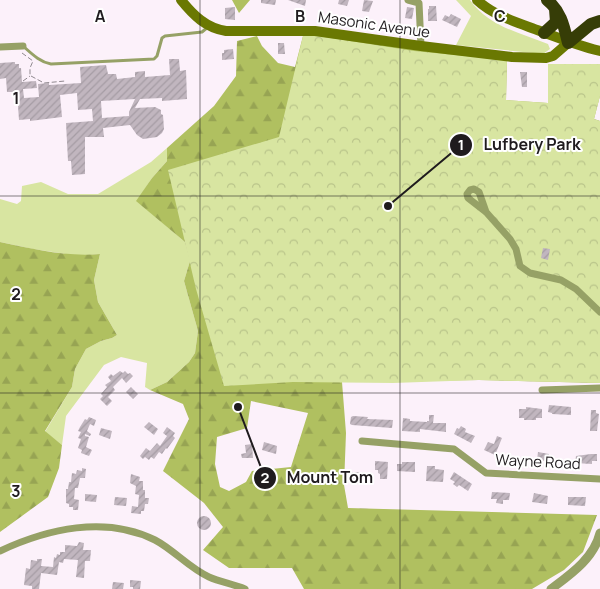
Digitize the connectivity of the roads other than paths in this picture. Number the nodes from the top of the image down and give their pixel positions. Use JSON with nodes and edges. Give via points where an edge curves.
{"nodes":[{"id":1,"x":181,"y":0,"type":"edge"},
{"id":2,"x":408,"y":0,"type":"edge"},
{"id":3,"x":477,"y":0,"type":"edge"},
{"id":4,"x":550,"y":2,"type":"edge"},
{"id":5,"x":600,"y":20,"type":"edge"},
{"id":6,"x":209,"y":26,"type":"junction"},
{"id":7,"x":544,"y":32,"type":"junction"},
{"id":8,"x":568,"y":43,"type":"junction"},
{"id":9,"x":420,"y":46,"type":"junction"},
{"id":10,"x":0,"y":47,"type":"edge"},
{"id":11,"x":21,"y":48,"type":"joint"},
{"id":12,"x":600,"y":51,"type":"edge"},
{"id":13,"x":486,"y":212,"type":"dead end"},
{"id":14,"x":600,"y":312,"type":"edge"},
{"id":15,"x":600,"y":388,"type":"edge"},
{"id":16,"x":542,"y":390,"type":"dead end"},
{"id":17,"x":362,"y":440,"type":"dead end"},
{"id":18,"x":600,"y":480,"type":"edge"},
{"id":19,"x":600,"y":533,"type":"edge"},
{"id":20,"x":0,"y":551,"type":"edge"},
{"id":21,"x":237,"y":587,"type":"edge"},
{"id":22,"x":245,"y":589,"type":"edge"},
{"id":23,"x":551,"y":589,"type":"edge"}],
"edges":[{"from":1,"to":6,"type":"main road","name":"Masonic Avenue"},
{"from":2,"to":9,"type":"street","via":[[419,3]]},
{"from":3,"to":7,"type":"main road","via":[[492,11]]},
{"from":4,"to":7,"type":"highway","via":[[556,22]]},
{"from":4,"to":8,"type":"highway","via":[[560,13]]},
{"from":5,"to":8,"type":"highway"},
{"from":6,"to":9,"type":"main road","name":"Masonic Avenue","via":[[226,31],[315,31]]},
{"from":6,"to":11,"type":"lane","via":[[202,32],[165,36],[154,59],[51,64]]},
{"from":7,"to":8,"type":"main road"},
{"from":8,"to":9,"type":"main road","name":"Masonic Avenue","via":[[546,58]]},
{"from":8,"to":12,"type":"main road"},
{"from":10,"to":11,"type":"street"},
{"from":13,"to":14,"type":"street","via":[[510,239],[520,266],[530,274],[561,280],[576,289]]},
{"from":15,"to":16,"type":"street"},
{"from":17,"to":18,"type":"street","name":"Wayne Road","via":[[454,449],[486,473]]},
{"from":19,"to":23,"type":"street","via":[[578,569]]},
{"from":20,"to":21,"type":"street","via":[[54,531],[110,528],[155,540],[200,572]]},
{"from":21,"to":22,"type":"street"}]}
